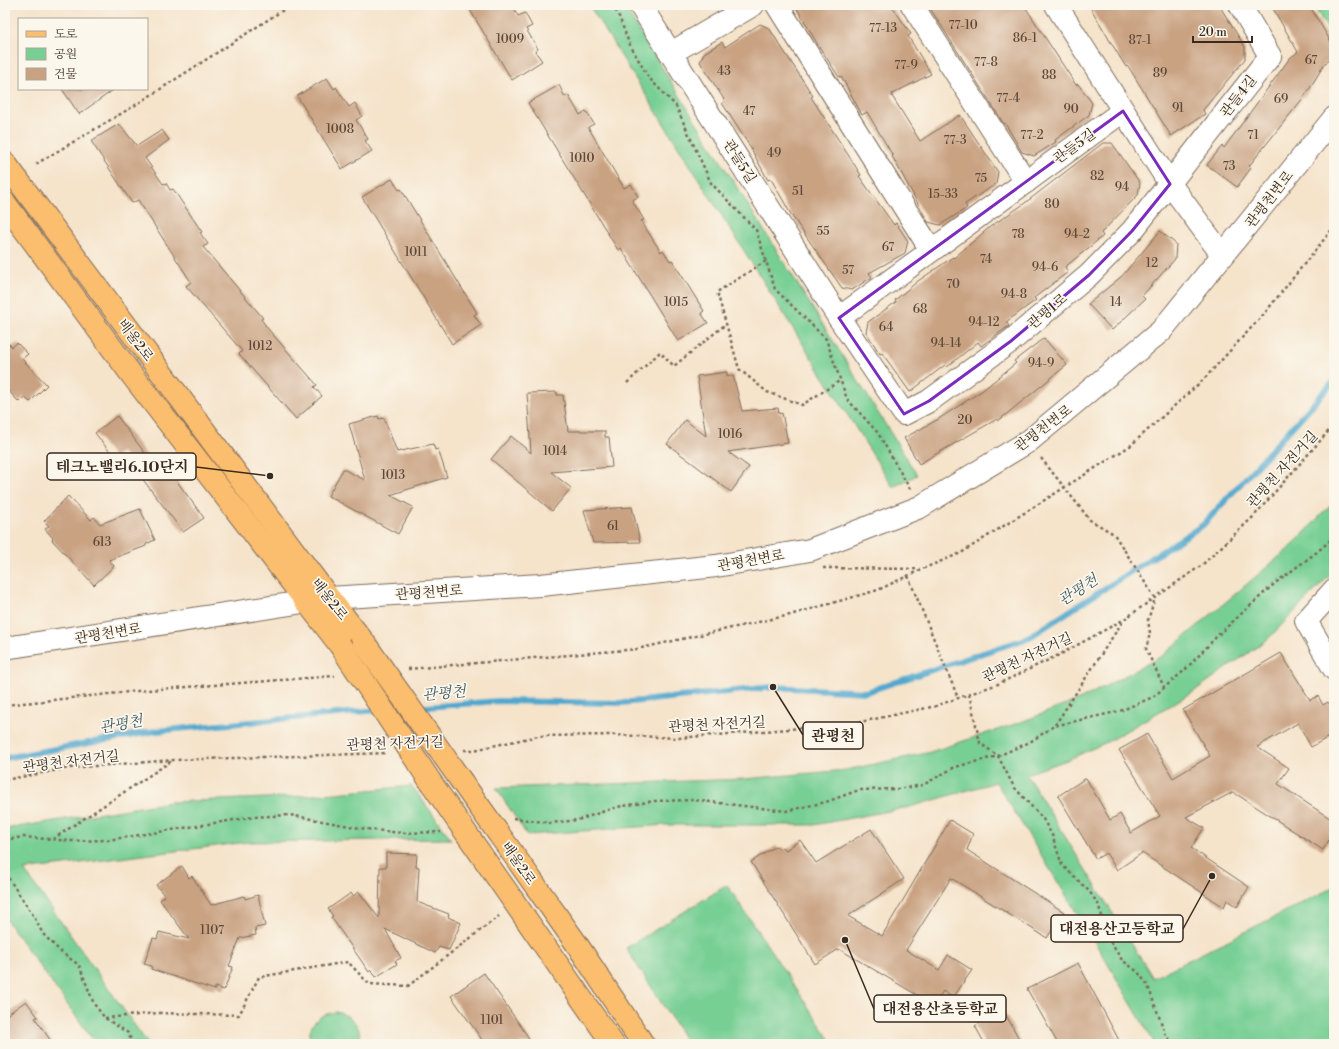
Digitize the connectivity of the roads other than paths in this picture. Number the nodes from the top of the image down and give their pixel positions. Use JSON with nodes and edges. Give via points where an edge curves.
{"nodes":[{"id":1,"x":640,"y":5,"type":"edge"},
{"id":2,"x":754,"y":5,"type":"edge"},
{"id":3,"x":776,"y":5,"type":"edge"},
{"id":4,"x":912,"y":5,"type":"edge"},
{"id":5,"x":1056,"y":5,"type":"edge"},
{"id":6,"x":1240,"y":5,"type":"edge"},
{"id":7,"x":671,"y":53,"type":"junction"},
{"id":8,"x":1123,"y":111,"type":"junction"},
{"id":9,"x":1334,"y":118,"type":"edge"},
{"id":10,"x":5,"y":163,"type":"edge"},
{"id":11,"x":1026,"y":182,"type":"junction"},
{"id":12,"x":1170,"y":184,"type":"junction"},
{"id":13,"x":5,"y":203,"type":"edge"},
{"id":14,"x":931,"y":250,"type":"junction"},
{"id":15,"x":1223,"y":256,"type":"junction"},
{"id":16,"x":839,"y":318,"type":"junction"},
{"id":17,"x":904,"y":414,"type":"joint"},
{"id":18,"x":1334,"y":590,"type":"edge"},
{"id":19,"x":319,"y":600,"type":"junction"},
{"id":20,"x":5,"y":648,"type":"edge"},
{"id":21,"x":1334,"y":669,"type":"edge"},
{"id":22,"x":613,"y":1044,"type":"edge"},
{"id":23,"x":643,"y":1044,"type":"edge"}],
"edges":[{"from":1,"to":7,"type":"street","name":"관들5길"},
{"from":2,"to":7,"type":"street"},
{"from":3,"to":14,"type":"street"},
{"from":4,"to":11,"type":"street"},
{"from":5,"to":8,"type":"street"},
{"from":6,"to":12,"type":"street","name":"관들4길","via":[[1270,56]]},
{"from":7,"to":16,"type":"street","name":"관들5길"},
{"from":8,"to":11,"type":"street","name":"관들5길"},
{"from":8,"to":12,"type":"street"},
{"from":9,"to":15,"type":"street","name":"관평천변로"},
{"from":10,"to":19,"type":"main road","name":"배울2로"},
{"from":11,"to":14,"type":"street","name":"관들5길"},
{"from":12,"to":15,"type":"street"},
{"from":12,"to":17,"type":"street","name":"관평1로","via":[[1132,231],[1090,275],[1011,341],[929,401]]},
{"from":13,"to":19,"type":"main road","name":"배울2로","via":[[132,374]]},
{"from":14,"to":16,"type":"street","name":"관들5길"},
{"from":15,"to":19,"type":"street","name":"관평천변로","via":[[1161,331],[1029,441],[920,507],[810,550],[716,566],[541,585]]},
{"from":16,"to":17,"type":"street","name":"관들5길"},
{"from":18,"to":21,"type":"street","via":[[1306,621]]},
{"from":19,"to":20,"type":"street","name":"관평천변로"},
{"from":19,"to":22,"type":"main road","name":"배울2로","bridge":true,"via":[[340,644],[432,784]]},
{"from":19,"to":23,"type":"main road","name":"배울2로","bridge":true,"via":[[363,641],[576,943]]}]}
